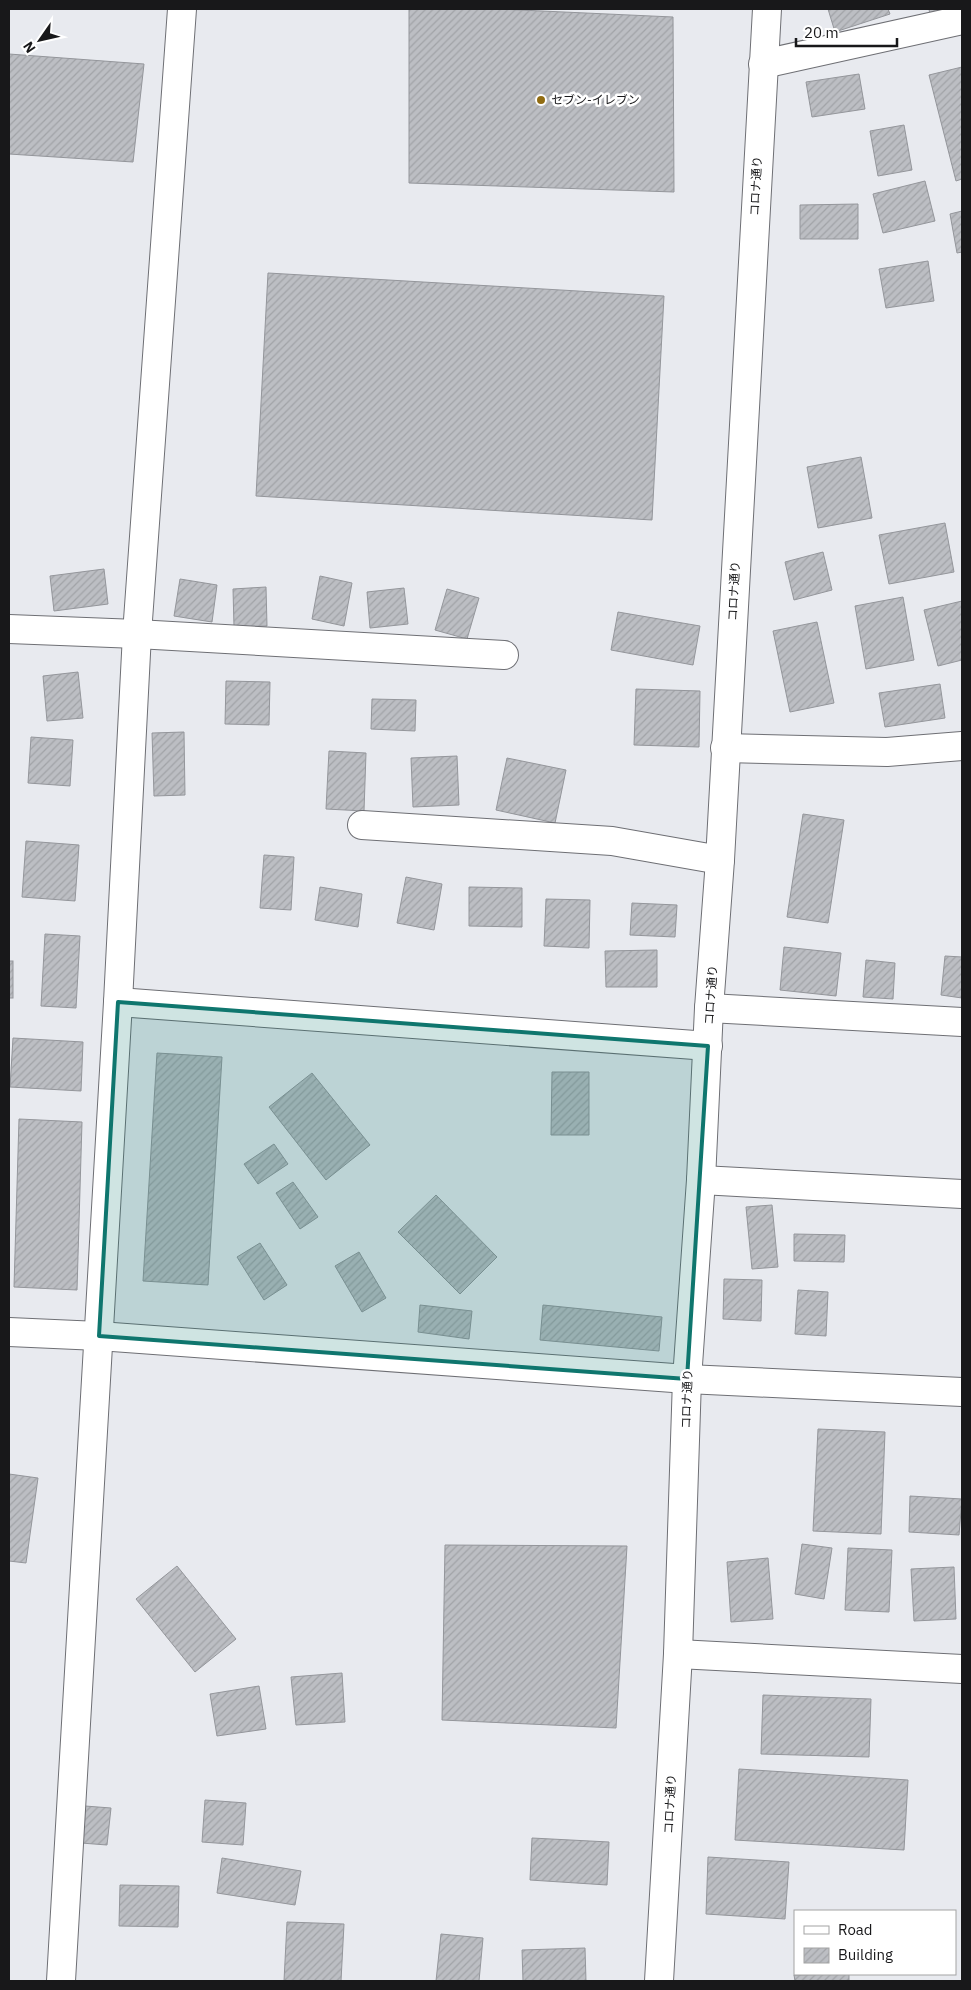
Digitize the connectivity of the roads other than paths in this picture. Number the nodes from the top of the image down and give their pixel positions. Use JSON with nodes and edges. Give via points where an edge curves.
{"nodes":[{"id":1,"x":182,"y":9,"type":"edge"},
{"id":2,"x":767,"y":9,"type":"edge"},
{"id":3,"x":962,"y":20,"type":"edge"},
{"id":4,"x":763,"y":64,"type":"junction"},
{"id":5,"x":9,"y":628,"type":"edge"},
{"id":6,"x":137,"y":634,"type":"junction"},
{"id":7,"x":504,"y":655,"type":"dead end"},
{"id":8,"x":962,"y":746,"type":"edge"},
{"id":9,"x":725,"y":748,"type":"junction"},
{"id":10,"x":362,"y":825,"type":"dead end"},
{"id":11,"x":720,"y":860,"type":"junction"},
{"id":12,"x":118,"y":1002,"type":"junction"},
{"id":13,"x":709,"y":1008,"type":"junction"},
{"id":14,"x":962,"y":1022,"type":"edge"},
{"id":15,"x":708,"y":1046,"type":"junction"},
{"id":16,"x":701,"y":1180,"type":"junction"},
{"id":17,"x":962,"y":1194,"type":"edge"},
{"id":18,"x":9,"y":1332,"type":"edge"},
{"id":19,"x":99,"y":1336,"type":"junction"},
{"id":20,"x":687,"y":1379,"type":"junction"},
{"id":21,"x":962,"y":1392,"type":"edge"},
{"id":22,"x":678,"y":1654,"type":"junction"},
{"id":23,"x":962,"y":1669,"type":"edge"},
{"id":24,"x":62,"y":1981,"type":"edge"},
{"id":25,"x":660,"y":1981,"type":"edge"}],
"edges":[{"from":1,"to":6,"type":"street"},
{"from":2,"to":4,"type":"street","name":"コロナ通り"},
{"from":3,"to":4,"type":"street"},
{"from":4,"to":9,"type":"street","name":"コロナ通り"},
{"from":5,"to":6,"type":"street"},
{"from":6,"to":7,"type":"street"},
{"from":6,"to":12,"type":"street"},
{"from":8,"to":9,"type":"street","via":[[887,752]]},
{"from":9,"to":11,"type":"street","name":"コロナ通り"},
{"from":10,"to":11,"type":"street","via":[[612,841]]},
{"from":11,"to":13,"type":"street","name":"コロナ通り"},
{"from":12,"to":15,"type":"street"},
{"from":12,"to":19,"type":"street"},
{"from":13,"to":14,"type":"street"},
{"from":13,"to":15,"type":"street","name":"コロナ通り"},
{"from":15,"to":16,"type":"street","name":"コロナ通り"},
{"from":16,"to":17,"type":"street"},
{"from":16,"to":20,"type":"street","name":"コロナ通り"},
{"from":18,"to":19,"type":"street"},
{"from":19,"to":20,"type":"street"},
{"from":19,"to":24,"type":"street"},
{"from":20,"to":21,"type":"street"},
{"from":20,"to":22,"type":"street","name":"コロナ通り"},
{"from":22,"to":23,"type":"street"},
{"from":22,"to":25,"type":"street","name":"コロナ通り"}]}
